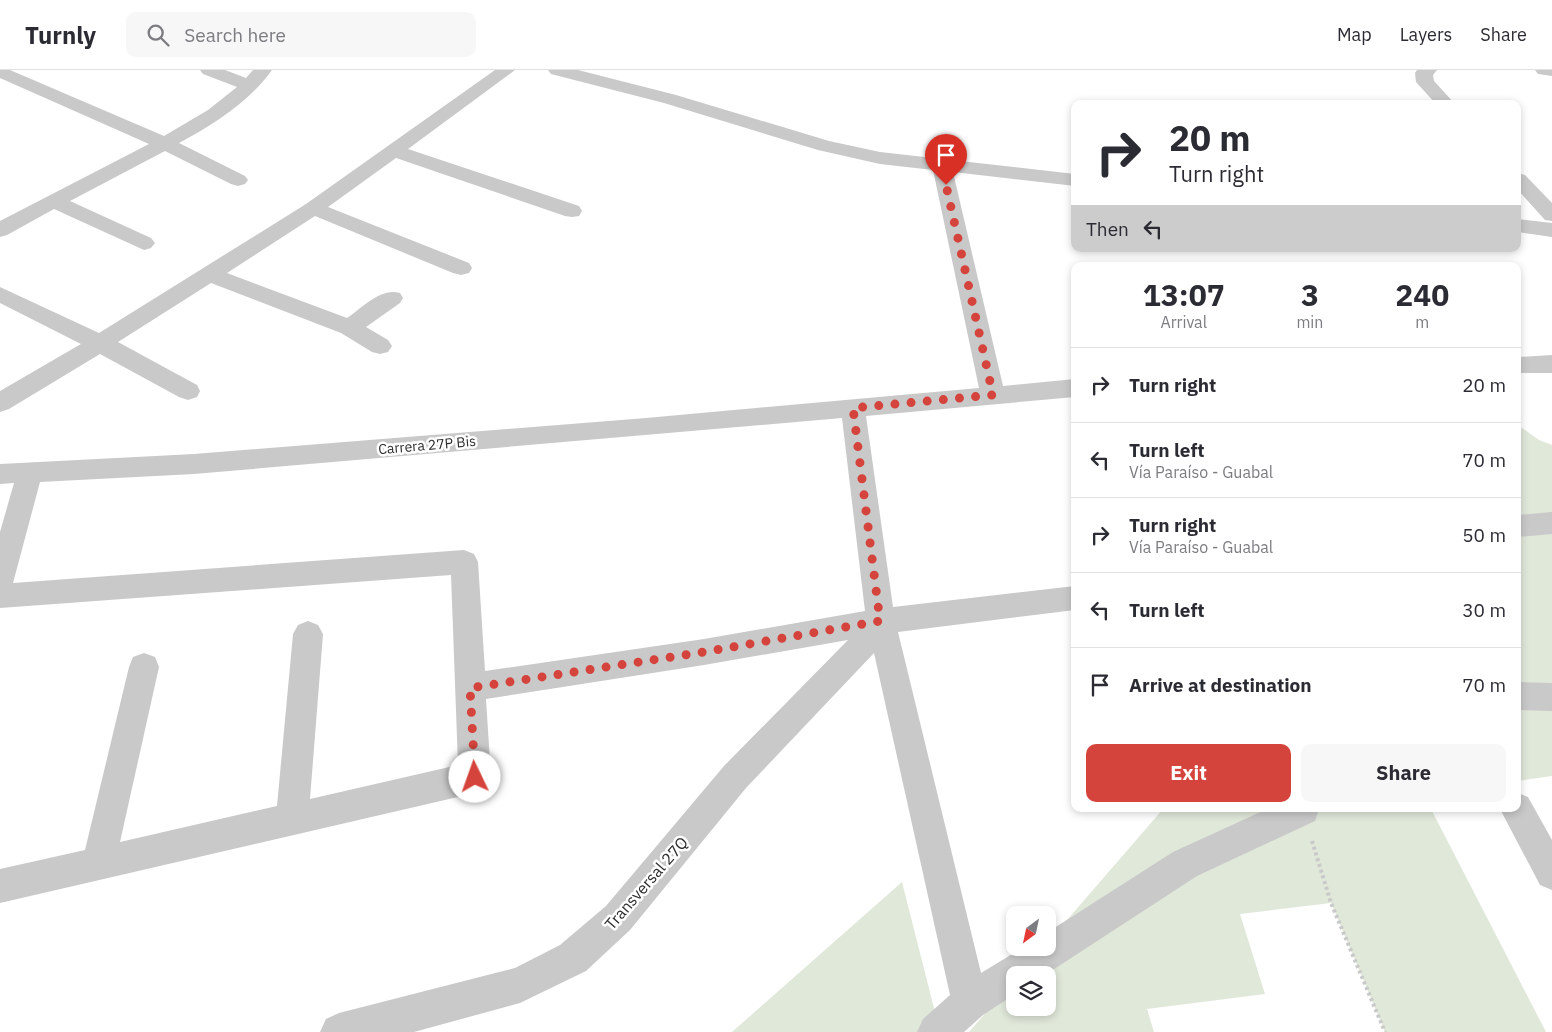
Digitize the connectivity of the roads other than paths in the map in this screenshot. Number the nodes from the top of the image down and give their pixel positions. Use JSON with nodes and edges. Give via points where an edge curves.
{"nodes":[{"id":1,"x":210,"y":70,"type":"edge"},
{"id":2,"x":263,"y":70,"type":"edge"},
{"id":3,"x":506,"y":70,"type":"edge"},
{"id":4,"x":557,"y":70,"type":"edge"},
{"id":5,"x":1428,"y":70,"type":"edge"},
{"id":6,"x":1544,"y":70,"type":"edge"},
{"id":7,"x":1552,"y":71,"type":"edge"},
{"id":8,"x":0,"y":72,"type":"edge"},
{"id":9,"x":250,"y":86,"type":"junction"},
{"id":10,"x":1442,"y":100,"type":"edge"},
{"id":11,"x":164,"y":143,"type":"junction"},
{"id":12,"x":392,"y":150,"type":"junction"},
{"id":13,"x":942,"y":166,"type":"junction"},
{"id":14,"x":238,"y":180,"type":"dead end"},
{"id":15,"x":1071,"y":180,"type":"edge"},
{"id":16,"x":1521,"y":182,"type":"edge"},
{"id":17,"x":54,"y":201,"type":"junction"},
{"id":18,"x":313,"y":208,"type":"junction"},
{"id":19,"x":572,"y":211,"type":"dead end"},
{"id":20,"x":1552,"y":215,"type":"edge"},
{"id":21,"x":1521,"y":226,"type":"edge"},
{"id":22,"x":0,"y":230,"type":"edge"},
{"id":23,"x":1552,"y":230,"type":"edge"},
{"id":24,"x":144,"y":243,"type":"dead end"},
{"id":25,"x":461,"y":268,"type":"dead end"},
{"id":26,"x":209,"y":274,"type":"junction"},
{"id":27,"x":0,"y":294,"type":"edge"},
{"id":28,"x":392,"y":298,"type":"dead end"},
{"id":29,"x":349,"y":327,"type":"junction"},
{"id":30,"x":100,"y":343,"type":"junction"},
{"id":31,"x":380,"y":346,"type":"dead end"},
{"id":32,"x":1552,"y":364,"type":"edge"},
{"id":33,"x":1521,"y":365,"type":"edge"},
{"id":34,"x":1071,"y":388,"type":"edge"},
{"id":35,"x":188,"y":391,"type":"dead end"},
{"id":36,"x":993,"y":395,"type":"junction"},
{"id":37,"x":0,"y":403,"type":"edge"},
{"id":38,"x":853,"y":408,"type":"junction"},
{"id":39,"x":30,"y":473,"type":"junction"},
{"id":40,"x":0,"y":474,"type":"edge"},
{"id":41,"x":1552,"y":523,"type":"edge"},
{"id":42,"x":1521,"y":526,"type":"edge"},
{"id":43,"x":0,"y":580,"type":"edge"},
{"id":44,"x":0,"y":596,"type":"edge"},
{"id":45,"x":1071,"y":598,"type":"edge"},
{"id":46,"x":880,"y":621,"type":"junction"},
{"id":47,"x":308,"y":634,"type":"dead end"},
{"id":48,"x":144,"y":667,"type":"dead end"},
{"id":49,"x":470,"y":688,"type":"junction"},
{"id":50,"x":1521,"y":696,"type":"edge"},
{"id":51,"x":1552,"y":697,"type":"edge"},
{"id":52,"x":1297,"y":812,"type":"edge"},
{"id":53,"x":1518,"y":812,"type":"edge"},
{"id":54,"x":292,"y":819,"type":"junction"},
{"id":55,"x":98,"y":864,"type":"junction"},
{"id":56,"x":1552,"y":873,"type":"edge"},
{"id":57,"x":0,"y":886,"type":"edge"},
{"id":58,"x":970,"y":1002,"type":"junction"},
{"id":59,"x":339,"y":1032,"type":"edge"},
{"id":60,"x":936,"y":1032,"type":"edge"}],
"edges":[{"from":1,"to":9,"type":"street"},
{"from":2,"to":9,"type":"street"},
{"from":3,"to":12,"type":"street"},
{"from":4,"to":13,"type":"street","via":[[687,104],[825,146],[880,158]]},
{"from":5,"to":10,"type":"street","via":[[1424,73],[1425,82]]},
{"from":6,"to":7,"type":"street"},
{"from":8,"to":11,"type":"street"},
{"from":9,"to":11,"type":"street","via":[[231,102]]},
{"from":11,"to":14,"type":"street"},
{"from":11,"to":17,"type":"street"},
{"from":12,"to":18,"type":"street"},
{"from":12,"to":19,"type":"street"},
{"from":13,"to":15,"type":"street"},
{"from":13,"to":36,"type":"street"},
{"from":16,"to":20,"type":"street"},
{"from":17,"to":22,"type":"street"},
{"from":17,"to":24,"type":"street"},
{"from":18,"to":25,"type":"street"},
{"from":18,"to":26,"type":"street"},
{"from":21,"to":23,"type":"street"},
{"from":26,"to":29,"type":"street"},
{"from":26,"to":30,"type":"street"},
{"from":27,"to":30,"type":"street"},
{"from":28,"to":29,"type":"street"},
{"from":29,"to":31,"type":"street"},
{"from":30,"to":35,"type":"street"},
{"from":30,"to":37,"type":"street"},
{"from":32,"to":33,"type":"street"},
{"from":34,"to":36,"type":"street","name":"Carrera 27P Bis"},
{"from":36,"to":38,"type":"street","name":"Carrera 27P Bis"},
{"from":38,"to":39,"type":"street","name":"Carrera 27P Bis","via":[[194,464]]},
{"from":38,"to":46,"type":"street"},
{"from":39,"to":40,"type":"street","name":"Carrera 27P Bis"},
{"from":39,"to":43,"type":"street"},
{"from":41,"to":42,"type":"street"},
{"from":44,"to":49,"type":"street","via":[[464,562]]},
{"from":45,"to":46,"type":"street"},
{"from":46,"to":49,"type":"street"},
{"from":46,"to":58,"type":"street"},
{"from":46,"to":59,"type":"street","name":"Transversal 27Q","via":[[853,656],[735,777],[618,918],[573,958],[520,984]]},
{"from":47,"to":54,"type":"street"},
{"from":48,"to":55,"type":"street"},
{"from":49,"to":54,"type":"street","via":[[475,777]]},
{"from":50,"to":51,"type":"street"},
{"from":52,"to":58,"type":"street","via":[[1185,864]]},
{"from":53,"to":56,"type":"street"},
{"from":54,"to":55,"type":"street"},
{"from":55,"to":57,"type":"street"},
{"from":58,"to":60,"type":"street"}]}
